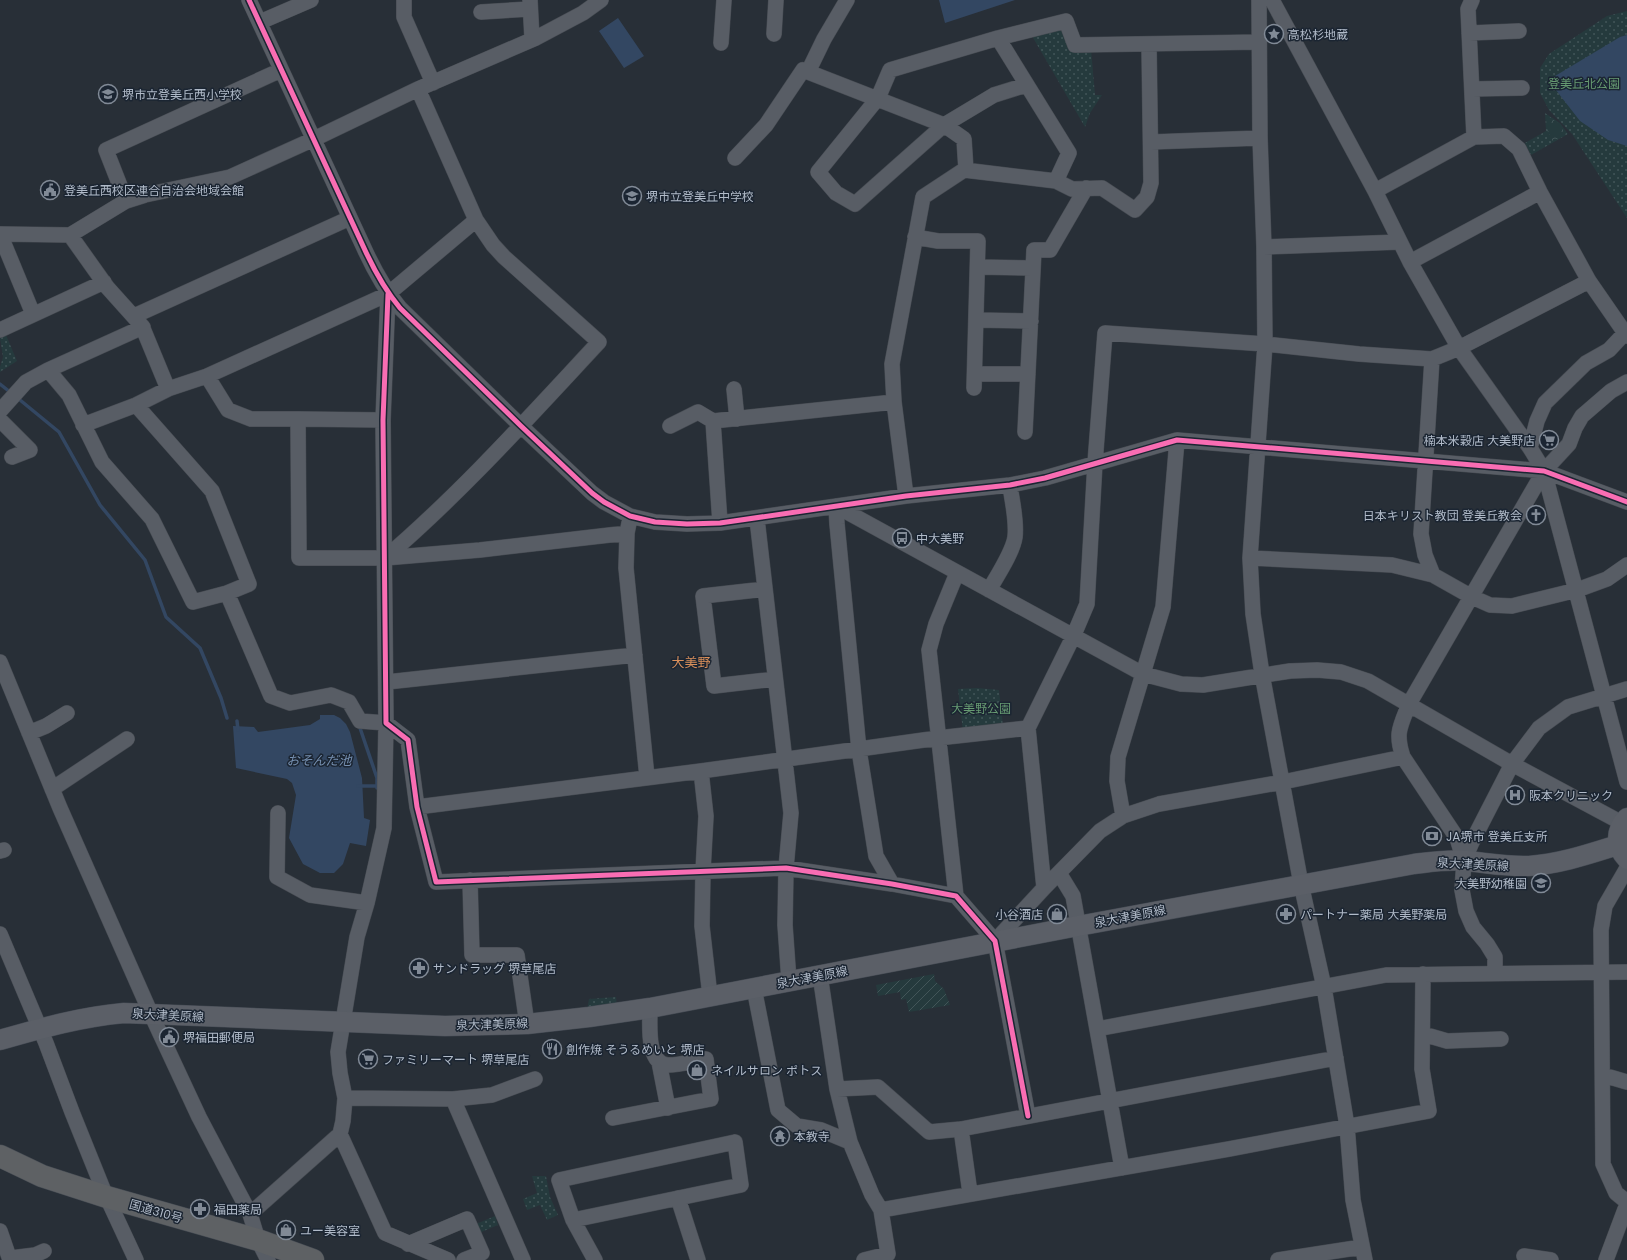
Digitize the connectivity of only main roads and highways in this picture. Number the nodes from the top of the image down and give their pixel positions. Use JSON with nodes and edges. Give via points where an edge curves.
{"nodes":[{"id":1,"x":1625,"y":821,"type":"edge"},
{"id":2,"x":1623,"y":852,"type":"edge"},
{"id":3,"x":0,"y":1040,"type":"edge"},
{"id":4,"x":0,"y":1156,"type":"edge"},
{"id":5,"x":313,"y":1260,"type":"edge"}],
"edges":[{"from":1,"to":2,"type":"main road","name":"泉大津美原線","via":[[1617,838]]},
{"from":2,"to":3,"type":"main road","name":"泉大津美原線","via":[[1530,866],[1441,860],[1414,864],[650,1008],[589,1017],[527,1024],[444,1026],[124,1013],[53,1024]]},
{"from":4,"to":5,"type":"highway","name":"国道310号","via":[[42,1176],[258,1240]]}]}
